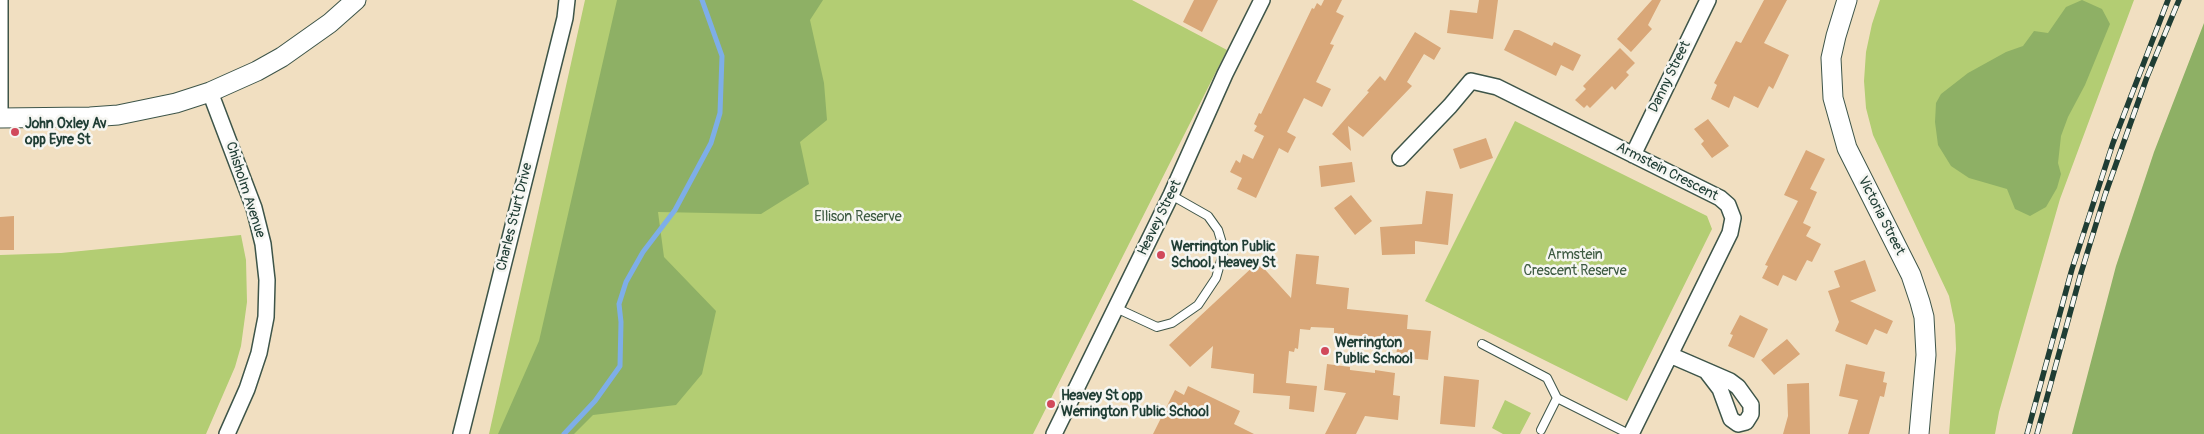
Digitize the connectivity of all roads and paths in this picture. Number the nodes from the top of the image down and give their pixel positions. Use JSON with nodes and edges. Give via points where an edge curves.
{"nodes":[{"id":1,"x":0,"y":0,"type":"edge"},
{"id":2,"x":356,"y":0,"type":"edge"},
{"id":3,"x":567,"y":0,"type":"edge"},
{"id":4,"x":1262,"y":0,"type":"edge"},
{"id":5,"x":1708,"y":0,"type":"edge"},
{"id":6,"x":1847,"y":0,"type":"edge"},
{"id":7,"x":210,"y":92,"type":"junction"},
{"id":8,"x":0,"y":118,"type":"edge"},
{"id":9,"x":1633,"y":155,"type":"junction"},
{"id":10,"x":1400,"y":158,"type":"dead end"},
{"id":11,"x":1171,"y":195,"type":"junction"},
{"id":12,"x":1116,"y":308,"type":"junction"},
{"id":13,"x":1482,"y":344,"type":"dead end"},
{"id":14,"x":1670,"y":355,"type":"junction"},
{"id":15,"x":1707,"y":372,"type":"dead end"},
{"id":16,"x":1556,"y":398,"type":"junction"},
{"id":17,"x":1541,"y":430,"type":"dead end"},
{"id":18,"x":227,"y":434,"type":"edge"},
{"id":19,"x":461,"y":434,"type":"edge"},
{"id":20,"x":1054,"y":434,"type":"edge"},
{"id":21,"x":1630,"y":434,"type":"edge"},
{"id":22,"x":1919,"y":434,"type":"edge"}],
"edges":[{"from":1,"to":8,"type":"street"},
{"from":2,"to":7,"type":"street","via":[[282,57]]},
{"from":3,"to":19,"type":"street","name":"Charles Sturt Drive"},
{"from":4,"to":11,"type":"street","name":"Heavey Street"},
{"from":5,"to":9,"type":"street","name":"Danny Street"},
{"from":6,"to":22,"type":"street","name":"Victoria Street","via":[[1831,58],[1833,98],[1847,148],[1911,275],[1924,317],[1926,354]]},
{"from":7,"to":8,"type":"street","via":[[118,115]]},
{"from":7,"to":18,"type":"street","name":"Chisholm Avenue","via":[[254,208],[267,280],[266,317],[259,353]]},
{"from":9,"to":10,"type":"street","name":"Armstein Crescent","via":[[1497,87],[1470,80]]},
{"from":9,"to":14,"type":"street","name":"Armstein Crescent","via":[[1720,198],[1732,212],[1730,233]]},
{"from":11,"to":12,"type":"street","name":"Heavey Street"},
{"from":11,"to":12,"type":"lane","via":[[1208,216],[1218,230],[1224,250],[1216,278],[1198,305],[1172,323],[1157,328]]},
{"from":12,"to":20,"type":"street","name":"Heavey Street"},
{"from":13,"to":16,"type":"lane","via":[[1547,378]]},
{"from":14,"to":15,"type":"street"},
{"from":14,"to":21,"type":"street","name":"Armstein Crescent"},
{"from":16,"to":17,"type":"lane"},
{"from":16,"to":21,"type":"lane"}]}
